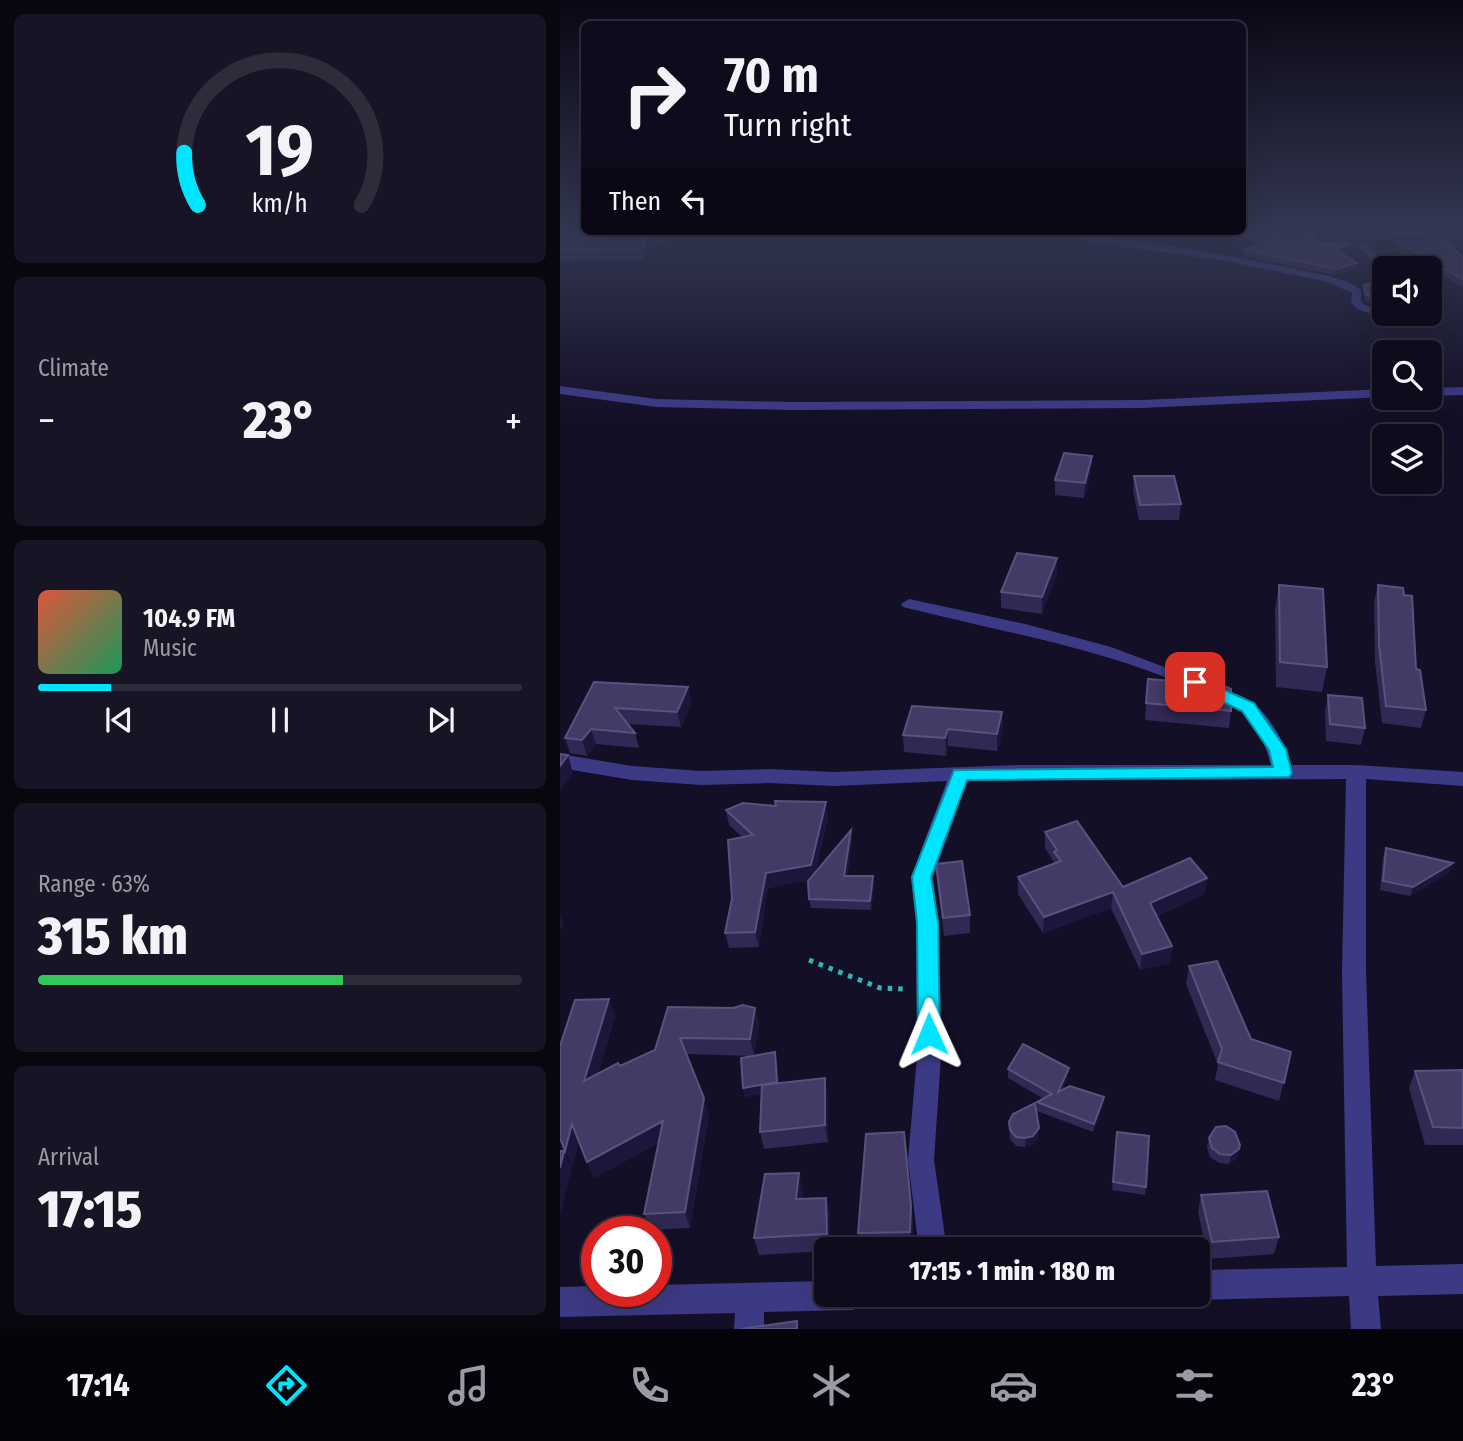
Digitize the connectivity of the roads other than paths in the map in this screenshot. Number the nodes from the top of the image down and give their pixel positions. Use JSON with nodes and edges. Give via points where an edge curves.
{"nodes":[{"id":1,"x":1357,"y":293,"type":"edge"},
{"id":2,"x":1372,"y":311,"type":"edge"},
{"id":3,"x":560,"y":390,"type":"edge"},
{"id":4,"x":1463,"y":391,"type":"edge"},
{"id":5,"x":1442,"y":392,"type":"edge"},
{"id":6,"x":1372,"y":394,"type":"edge"},
{"id":7,"x":909,"y":604,"type":"dead end"},
{"id":8,"x":560,"y":761,"type":"edge"},
{"id":9,"x":1356,"y":772,"type":"junction"},
{"id":10,"x":1283,"y":773,"type":"junction"},
{"id":11,"x":960,"y":774,"type":"junction"},
{"id":12,"x":1463,"y":779,"type":"edge"},
{"id":13,"x":931,"y":1237,"type":"edge"},
{"id":14,"x":1463,"y":1279,"type":"edge"},
{"id":15,"x":1362,"y":1280,"type":"junction"},
{"id":16,"x":1210,"y":1285,"type":"edge"},
{"id":17,"x":814,"y":1296,"type":"edge"},
{"id":18,"x":750,"y":1298,"type":"junction"},
{"id":19,"x":560,"y":1302,"type":"edge"},
{"id":20,"x":749,"y":1329,"type":"edge"},
{"id":21,"x":1366,"y":1329,"type":"edge"}],
"edges":[{"from":1,"to":2,"type":"street","via":[[1356,302]]},
{"from":3,"to":6,"type":"street","via":[[657,403],[791,406],[1142,404]]},
{"from":4,"to":5,"type":"street"},
{"from":7,"to":10,"type":"street","via":[[1087,646],[1195,682],[1248,707],[1278,749]]},
{"from":8,"to":11,"type":"street","via":[[701,778]]},
{"from":9,"to":10,"type":"street"},
{"from":9,"to":12,"type":"street"},
{"from":9,"to":15,"type":"street","via":[[1354,972]]},
{"from":10,"to":11,"type":"street"},
{"from":11,"to":13,"type":"street","via":[[922,877],[928,922],[929,1056],[921,1160]]},
{"from":14,"to":15,"type":"street"},
{"from":15,"to":16,"type":"street"},
{"from":15,"to":21,"type":"street"},
{"from":17,"to":18,"type":"street"},
{"from":18,"to":19,"type":"street"},
{"from":18,"to":20,"type":"street"}]}
